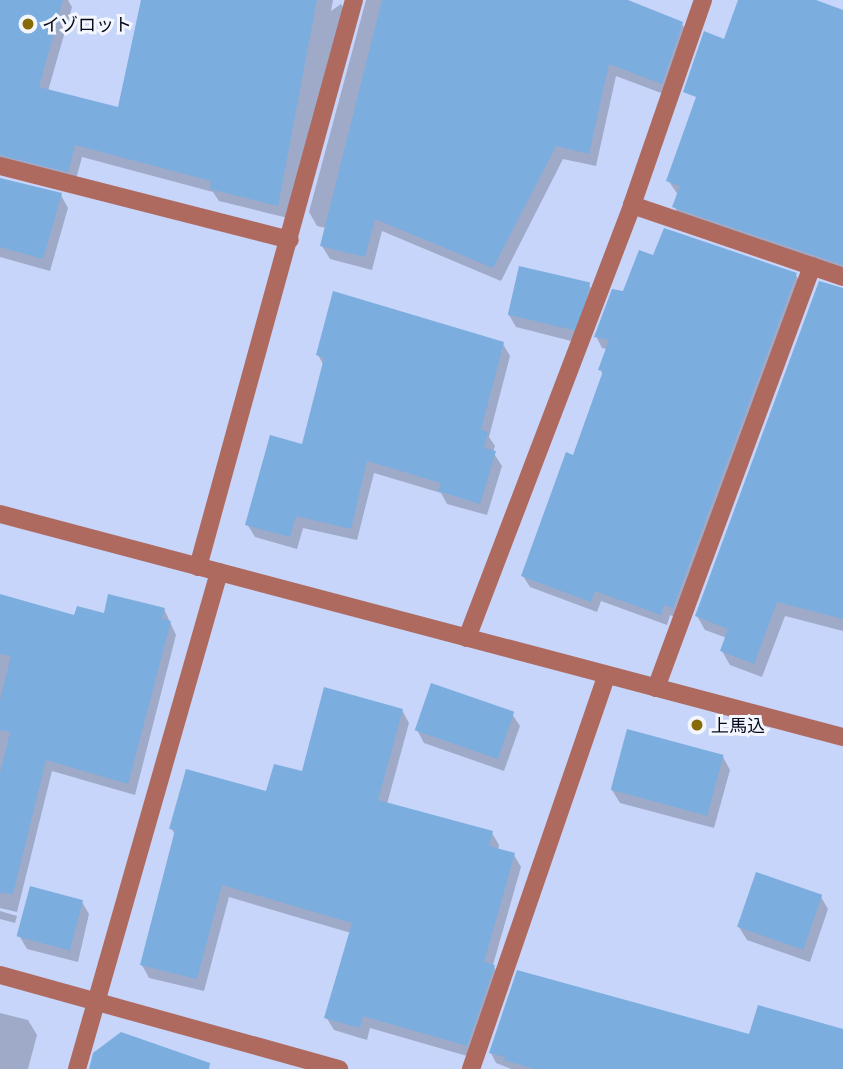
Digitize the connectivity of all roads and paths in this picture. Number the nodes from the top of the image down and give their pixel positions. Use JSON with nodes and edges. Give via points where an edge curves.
{"nodes":[{"id":1,"x":354,"y":0,"type":"edge"},
{"id":2,"x":703,"y":0,"type":"edge"},
{"id":3,"x":0,"y":166,"type":"edge"},
{"id":4,"x":632,"y":205,"type":"junction"},
{"id":5,"x":290,"y":240,"type":"junction"},
{"id":6,"x":812,"y":266,"type":"junction"},
{"id":7,"x":843,"y":277,"type":"edge"},
{"id":8,"x":0,"y":514,"type":"edge"},
{"id":9,"x":198,"y":567,"type":"junction"},
{"id":10,"x":219,"y":572,"type":"junction"},
{"id":11,"x":467,"y":638,"type":"junction"},
{"id":12,"x":607,"y":675,"type":"junction"},
{"id":13,"x":656,"y":688,"type":"junction"},
{"id":14,"x":843,"y":737,"type":"edge"},
{"id":15,"x":0,"y":975,"type":"edge"},
{"id":16,"x":97,"y":1003,"type":"junction"},
{"id":17,"x":77,"y":1069,"type":"edge"},
{"id":18,"x":339,"y":1069,"type":"edge"},
{"id":19,"x":471,"y":1069,"type":"edge"}],
"edges":[{"from":1,"to":5,"type":"street"},
{"from":2,"to":4,"type":"street"},
{"from":3,"to":5,"type":"street"},
{"from":4,"to":6,"type":"street"},
{"from":4,"to":11,"type":"street"},
{"from":5,"to":9,"type":"street"},
{"from":6,"to":7,"type":"street"},
{"from":6,"to":13,"type":"street"},
{"from":8,"to":9,"type":"street"},
{"from":9,"to":10,"type":"street"},
{"from":10,"to":11,"type":"street"},
{"from":10,"to":16,"type":"street"},
{"from":11,"to":12,"type":"street"},
{"from":12,"to":13,"type":"street"},
{"from":12,"to":19,"type":"street"},
{"from":13,"to":14,"type":"street"},
{"from":15,"to":16,"type":"street"},
{"from":16,"to":17,"type":"street"},
{"from":16,"to":18,"type":"street"}]}
